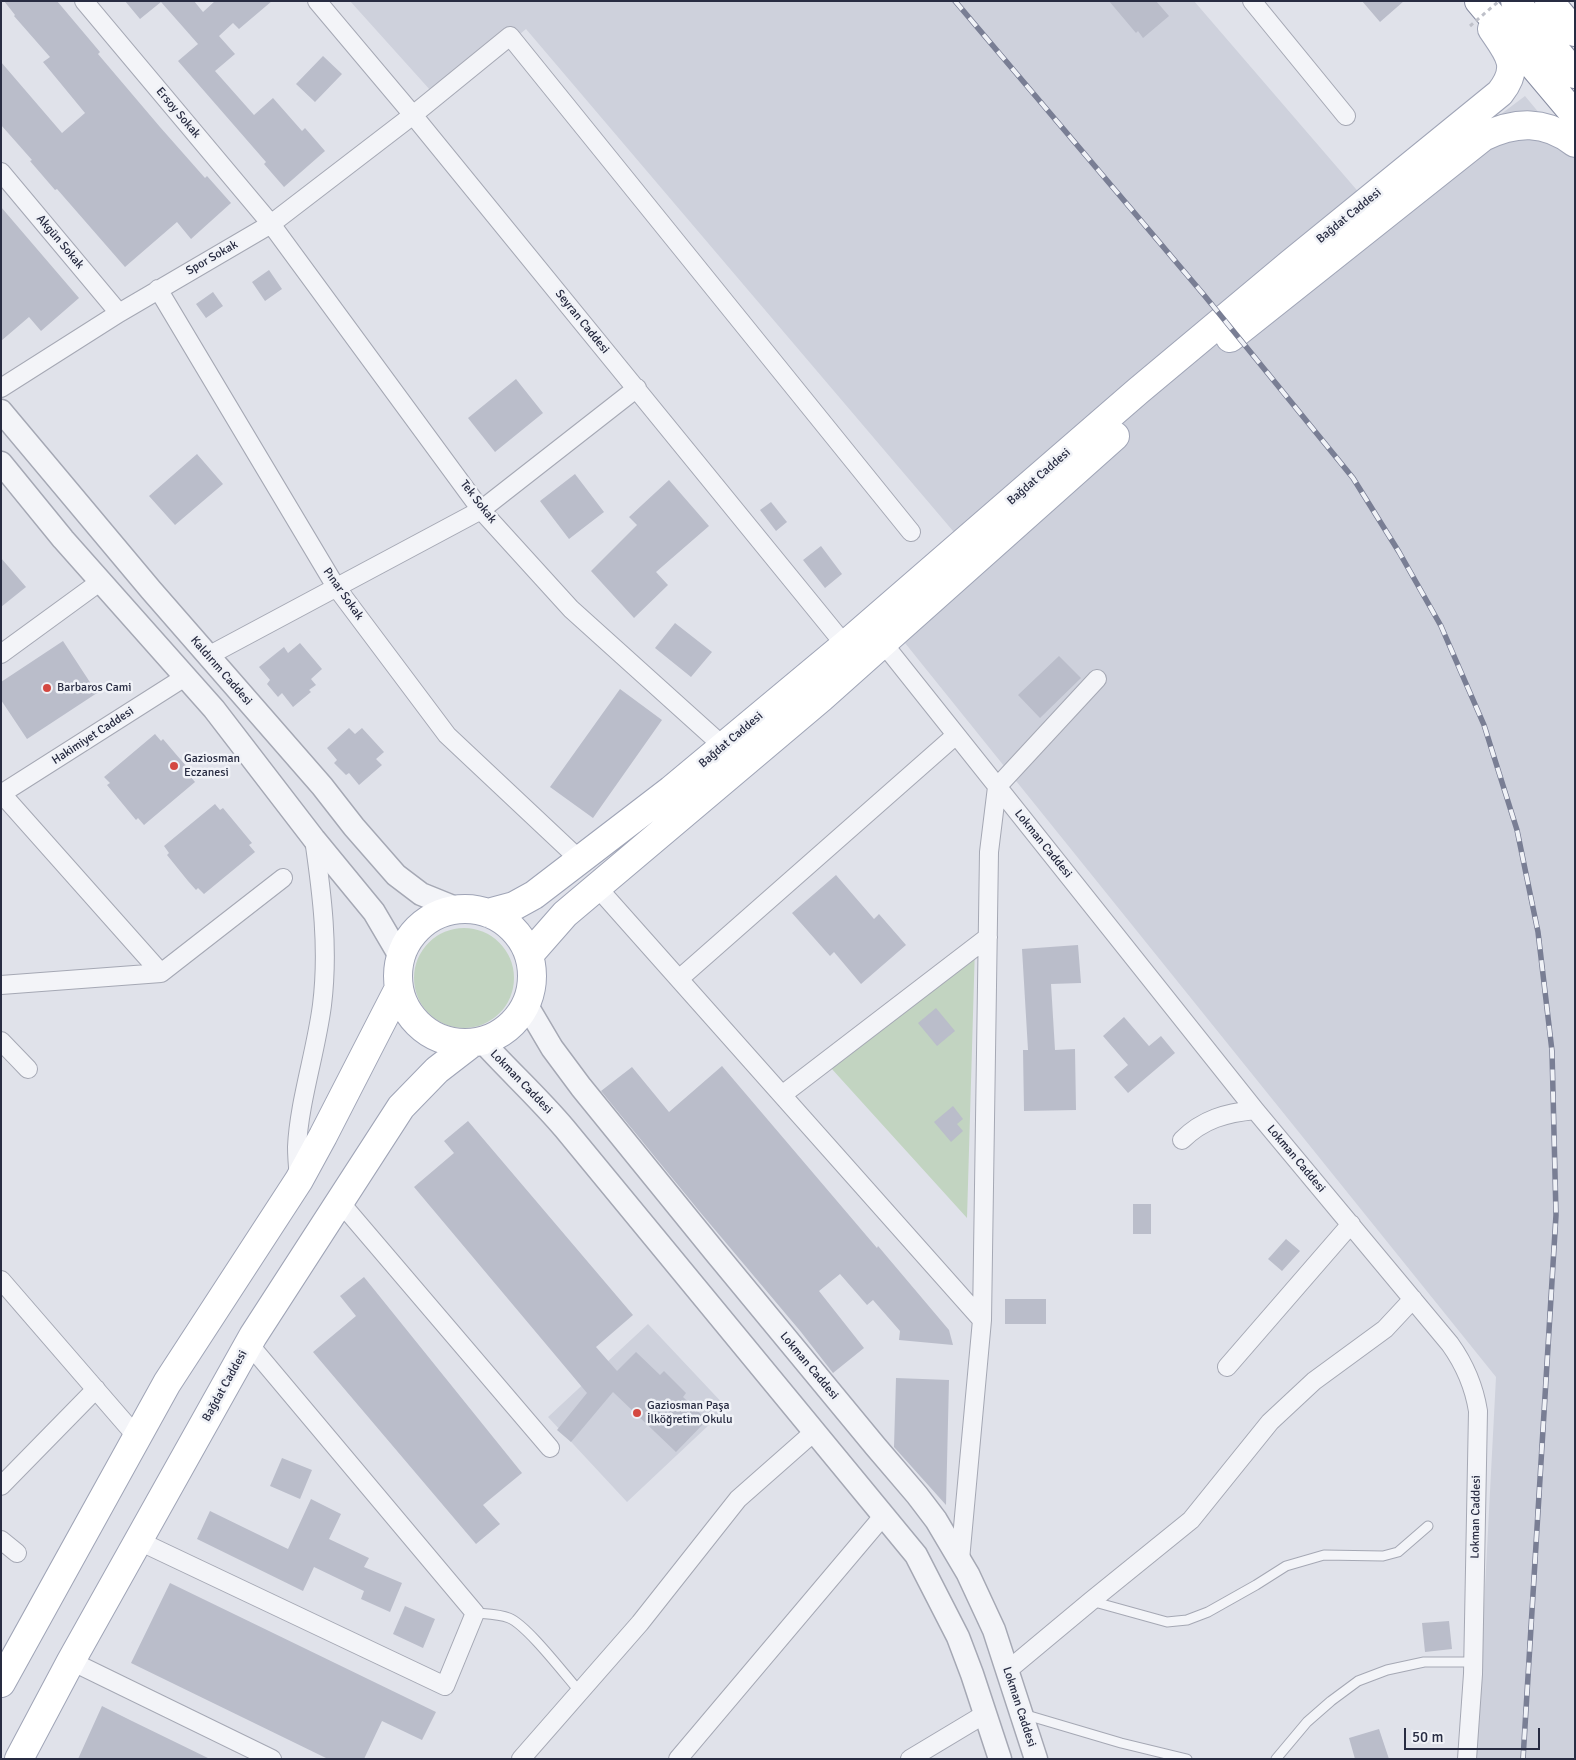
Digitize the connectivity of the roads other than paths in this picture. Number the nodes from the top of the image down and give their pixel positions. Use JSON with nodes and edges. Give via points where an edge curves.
{"nodes":[{"id":1,"x":84,"y":1,"type":"edge"},
{"id":2,"x":317,"y":1,"type":"edge"},
{"id":3,"x":1252,"y":1,"type":"edge"},
{"id":4,"x":1515,"y":1,"type":"edge"},
{"id":5,"x":1549,"y":1,"type":"edge"},
{"id":6,"x":1474,"y":9,"type":"edge"},
{"id":7,"x":1575,"y":32,"type":"edge"},
{"id":8,"x":1575,"y":74,"type":"edge"},
{"id":9,"x":413,"y":115,"type":"junction"},
{"id":10,"x":1575,"y":115,"type":"edge"},
{"id":11,"x":1346,"y":116,"type":"dead end"},
{"id":12,"x":1575,"y":143,"type":"edge"},
{"id":13,"x":1,"y":172,"type":"edge"},
{"id":14,"x":271,"y":224,"type":"junction"},
{"id":15,"x":158,"y":289,"type":"junction"},
{"id":16,"x":119,"y":313,"type":"junction"},
{"id":17,"x":1,"y":388,"type":"edge"},
{"id":18,"x":637,"y":388,"type":"junction"},
{"id":19,"x":1,"y":411,"type":"edge"},
{"id":20,"x":1,"y":463,"type":"edge"},
{"id":21,"x":482,"y":510,"type":"junction"},
{"id":22,"x":911,"y":532,"type":"dead end"},
{"id":23,"x":101,"y":581,"type":"junction"},
{"id":24,"x":336,"y":587,"type":"junction"},
{"id":25,"x":882,"y":643,"type":"junction"},
{"id":26,"x":845,"y":644,"type":"junction"},
{"id":27,"x":1,"y":654,"type":"edge"},
{"id":28,"x":208,"y":656,"type":"junction"},
{"id":29,"x":185,"y":677,"type":"junction"},
{"id":30,"x":1097,"y":679,"type":"dead end"},
{"id":31,"x":956,"y":735,"type":"junction"},
{"id":32,"x":723,"y":746,"type":"junction"},
{"id":33,"x":997,"y":786,"type":"junction"},
{"id":34,"x":2,"y":794,"type":"edge"},
{"id":35,"x":314,"y":839,"type":"junction"},
{"id":36,"x":580,"y":860,"type":"junction"},
{"id":37,"x":283,"y":878,"type":"dead end"},
{"id":38,"x":596,"y":887,"type":"junction"},
{"id":39,"x":458,"y":909,"type":"junction"},
{"id":40,"x":488,"y":913,"type":"junction"},
{"id":41,"x":988,"y":937,"type":"junction"},
{"id":42,"x":528,"y":955,"type":"junction"},
{"id":43,"x":401,"y":958,"type":"junction"},
{"id":44,"x":161,"y":973,"type":"junction"},
{"id":45,"x":679,"y":979,"type":"junction"},
{"id":46,"x":1,"y":985,"type":"edge"},
{"id":47,"x":399,"y":988,"type":"junction"},
{"id":48,"x":526,"y":1004,"type":"junction"},
{"id":49,"x":1,"y":1041,"type":"edge"},
{"id":50,"x":477,"y":1042,"type":"junction"},
{"id":51,"x":28,"y":1069,"type":"dead end"},
{"id":52,"x":782,"y":1094,"type":"junction"},
{"id":53,"x":1255,"y":1110,"type":"junction"},
{"id":54,"x":1182,"y":1140,"type":"dead end"},
{"id":55,"x":299,"y":1180,"type":"junction"},
{"id":56,"x":340,"y":1202,"type":"junction"},
{"id":57,"x":1351,"y":1224,"type":"junction"},
{"id":58,"x":1,"y":1280,"type":"edge"},
{"id":59,"x":1413,"y":1299,"type":"junction"},
{"id":60,"x":982,"y":1320,"type":"junction"},
{"id":61,"x":249,"y":1344,"type":"junction"},
{"id":62,"x":1227,"y":1367,"type":"dead end"},
{"id":63,"x":96,"y":1389,"type":"junction"},
{"id":64,"x":814,"y":1432,"type":"junction"},
{"id":65,"x":137,"y":1437,"type":"junction"},
{"id":66,"x":550,"y":1448,"type":"dead end"},
{"id":67,"x":1,"y":1486,"type":"edge"},
{"id":68,"x":884,"y":1515,"type":"junction"},
{"id":69,"x":1428,"y":1526,"type":"dead end"},
{"id":70,"x":1,"y":1540,"type":"edge"},
{"id":71,"x":138,"y":1541,"type":"junction"},
{"id":72,"x":17,"y":1552,"type":"dead end"},
{"id":73,"x":960,"y":1560,"type":"junction"},
{"id":74,"x":1091,"y":1601,"type":"junction"},
{"id":75,"x":475,"y":1612,"type":"junction"},
{"id":76,"x":71,"y":1661,"type":"junction"},
{"id":77,"x":1473,"y":1662,"type":"junction"},
{"id":78,"x":1007,"y":1671,"type":"junction"},
{"id":79,"x":1,"y":1682,"type":"edge"},
{"id":80,"x":580,"y":1692,"type":"junction"},
{"id":81,"x":986,"y":1714,"type":"junction"},
{"id":82,"x":1022,"y":1714,"type":"junction"},
{"id":83,"x":19,"y":1759,"type":"edge"},
{"id":84,"x":272,"y":1759,"type":"edge"},
{"id":85,"x":521,"y":1759,"type":"edge"},
{"id":86,"x":678,"y":1759,"type":"edge"},
{"id":87,"x":910,"y":1759,"type":"edge"},
{"id":88,"x":1000,"y":1759,"type":"edge"},
{"id":89,"x":1036,"y":1759,"type":"edge"},
{"id":90,"x":1187,"y":1759,"type":"edge"},
{"id":91,"x":1276,"y":1759,"type":"edge"},
{"id":92,"x":1467,"y":1759,"type":"edge"}],
"edges":[{"from":1,"to":14,"type":"street","name":"Ersoy Sokak"},
{"from":2,"to":9,"type":"street","name":"Seyran Caddesi"},
{"from":3,"to":11,"type":"street"},
{"from":4,"to":8,"type":"main road"},
{"from":5,"to":7,"type":"main road"},
{"from":6,"to":10,"type":"main road"},
{"from":6,"to":26,"type":"main road","name":"Bağdat Caddesi","via":[[1509,54],[1509,76],[1500,94],[1138,391]]},
{"from":9,"to":14,"type":"street","name":"Spor Sokak"},
{"from":9,"to":18,"type":"street","name":"Seyran Caddesi"},
{"from":9,"to":22,"type":"street","name":"Spor Sokak","via":[[510,36]]},
{"from":12,"to":25,"type":"main road","name":"Bağdat Caddesi","via":[[1562,133],[1537,126],[1509,127],[1483,137],[1178,379]]},
{"from":13,"to":16,"type":"street","name":"Akgün Sokak"},
{"from":14,"to":15,"type":"street","name":"Spor Sokak"},
{"from":14,"to":21,"type":"street","name":"Tek Sokak"},
{"from":15,"to":16,"type":"street","name":"Spor Sokak"},
{"from":15,"to":24,"type":"street","name":"Pınar Sokak"},
{"from":16,"to":17,"type":"street","name":"Spor Sokak"},
{"from":18,"to":21,"type":"street"},
{"from":18,"to":26,"type":"street","name":"Seyran Caddesi"},
{"from":19,"to":28,"type":"street","name":"Kaldırım Caddesi"},
{"from":20,"to":23,"type":"street"},
{"from":21,"to":24,"type":"street"},
{"from":21,"to":32,"type":"street","name":"Tek Sokak","via":[[571,609]]},
{"from":23,"to":27,"type":"street"},
{"from":23,"to":29,"type":"street"},
{"from":24,"to":28,"type":"street"},
{"from":24,"to":36,"type":"street","name":"Pınar Sokak","via":[[447,735]]},
{"from":25,"to":31,"type":"street","name":"Lokman Caddesi"},
{"from":25,"to":38,"type":"main road","name":"Bağdat Caddesi"},
{"from":26,"to":32,"type":"main road","name":"Bağdat Caddesi"},
{"from":28,"to":39,"type":"street","name":"Kaldırım Caddesi","via":[[396,875],[421,894]]},
{"from":29,"to":34,"type":"street","name":"Hakimiyet Caddesi"},
{"from":29,"to":35,"type":"street","via":[[214,709]]},
{"from":30,"to":33,"type":"street"},
{"from":31,"to":33,"type":"street","name":"Lokman Caddesi"},
{"from":31,"to":45,"type":"street"},
{"from":32,"to":36,"type":"main road","name":"Bağdat Caddesi"},
{"from":33,"to":41,"type":"street","via":[[989,852]]},
{"from":33,"to":53,"type":"street","name":"Lokman Caddesi"},
{"from":34,"to":44,"type":"street"},
{"from":35,"to":43,"type":"street","via":[[374,912]]},
{"from":35,"to":55,"type":"street","via":[[322,896],[324,978],[297,1147]]},
{"from":36,"to":40,"type":"main road","name":"Bağdat Caddesi","via":[[534,896]]},
{"from":37,"to":44,"type":"street"},
{"from":38,"to":42,"type":"main road","name":"Bağdat Caddesi","via":[[565,914]]},
{"from":38,"to":45,"type":"street"},
{"from":39,"to":40,"type":"main road"},
{"from":39,"to":43,"type":"main road","via":[[439,914],[422,925],[409,940]]},
{"from":40,"to":42,"type":"main road","via":[[513,929]]},
{"from":41,"to":52,"type":"street"},
{"from":41,"to":60,"type":"street"},
{"from":42,"to":48,"type":"main road","via":[[532,984]]},
{"from":43,"to":47,"type":"main road"},
{"from":44,"to":46,"type":"street"},
{"from":45,"to":52,"type":"street"},
{"from":47,"to":50,"type":"main road","via":[[406,1007],[425,1030],[443,1040],[462,1044]]},
{"from":47,"to":55,"type":"main road"},
{"from":48,"to":50,"type":"main road","via":[[509,1028]]},
{"from":48,"to":73,"type":"street","name":"Lokman Caddesi","via":[[565,1067],[917,1495]]},
{"from":49,"to":51,"type":"street"},
{"from":50,"to":56,"type":"main road","name":"Bağdat Caddesi","via":[[437,1070],[401,1107]]},
{"from":50,"to":64,"type":"street","name":"Lokman Caddesi","via":[[500,1061],[565,1129]]},
{"from":52,"to":60,"type":"street"},
{"from":53,"to":54,"type":"street","via":[[1212,1118]]},
{"from":53,"to":57,"type":"street","name":"Lokman Caddesi"},
{"from":55,"to":65,"type":"main road","via":[[167,1383]]},
{"from":56,"to":61,"type":"main road","name":"Bağdat Caddesi"},
{"from":56,"to":66,"type":"street"},
{"from":57,"to":59,"type":"street","name":"Lokman Caddesi"},
{"from":57,"to":62,"type":"street"},
{"from":58,"to":63,"type":"street"},
{"from":59,"to":74,"type":"street","via":[[1385,1329],[1314,1381],[1270,1422],[1191,1520]]},
{"from":59,"to":77,"type":"street","name":"Lokman Caddesi","via":[[1460,1359],[1476,1398]]},
{"from":60,"to":73,"type":"street"},
{"from":61,"to":71,"type":"main road","name":"Bağdat Caddesi"},
{"from":61,"to":75,"type":"street"},
{"from":63,"to":65,"type":"street"},
{"from":63,"to":67,"type":"street"},
{"from":64,"to":68,"type":"street","name":"Lokman Caddesi"},
{"from":64,"to":80,"type":"street","via":[[738,1499],[640,1623]]},
{"from":65,"to":79,"type":"main road"},
{"from":68,"to":81,"type":"street","name":"Lokman Caddesi","via":[[916,1555],[938,1596]]},
{"from":68,"to":86,"type":"street"},
{"from":69,"to":74,"type":"lane","via":[[1398,1552],[1383,1556],[1324,1555],[1286,1566],[1208,1612],[1187,1620],[1167,1622]]},
{"from":70,"to":72,"type":"street"},
{"from":71,"to":75,"type":"street","via":[[445,1686]]},
{"from":71,"to":76,"type":"main road","name":"Bağdat Caddesi"},
{"from":73,"to":78,"type":"street","name":"Lokman Caddesi","via":[[991,1623]]},
{"from":74,"to":78,"type":"street"},
{"from":75,"to":80,"type":"lane","via":[[509,1618],[518,1624]]},
{"from":76,"to":83,"type":"main road","name":"Bağdat Caddesi"},
{"from":76,"to":84,"type":"street"},
{"from":77,"to":91,"type":"lane","via":[[1424,1662],[1387,1670],[1358,1681],[1307,1722]]},
{"from":77,"to":92,"type":"street","name":"Lokman Caddesi"},
{"from":78,"to":82,"type":"street","name":"Lokman Caddesi"},
{"from":80,"to":85,"type":"street"},
{"from":81,"to":87,"type":"street"},
{"from":81,"to":88,"type":"street","name":"Lokman Caddesi"},
{"from":82,"to":89,"type":"street","name":"Lokman Caddesi"},
{"from":82,"to":90,"type":"lane"}]}
